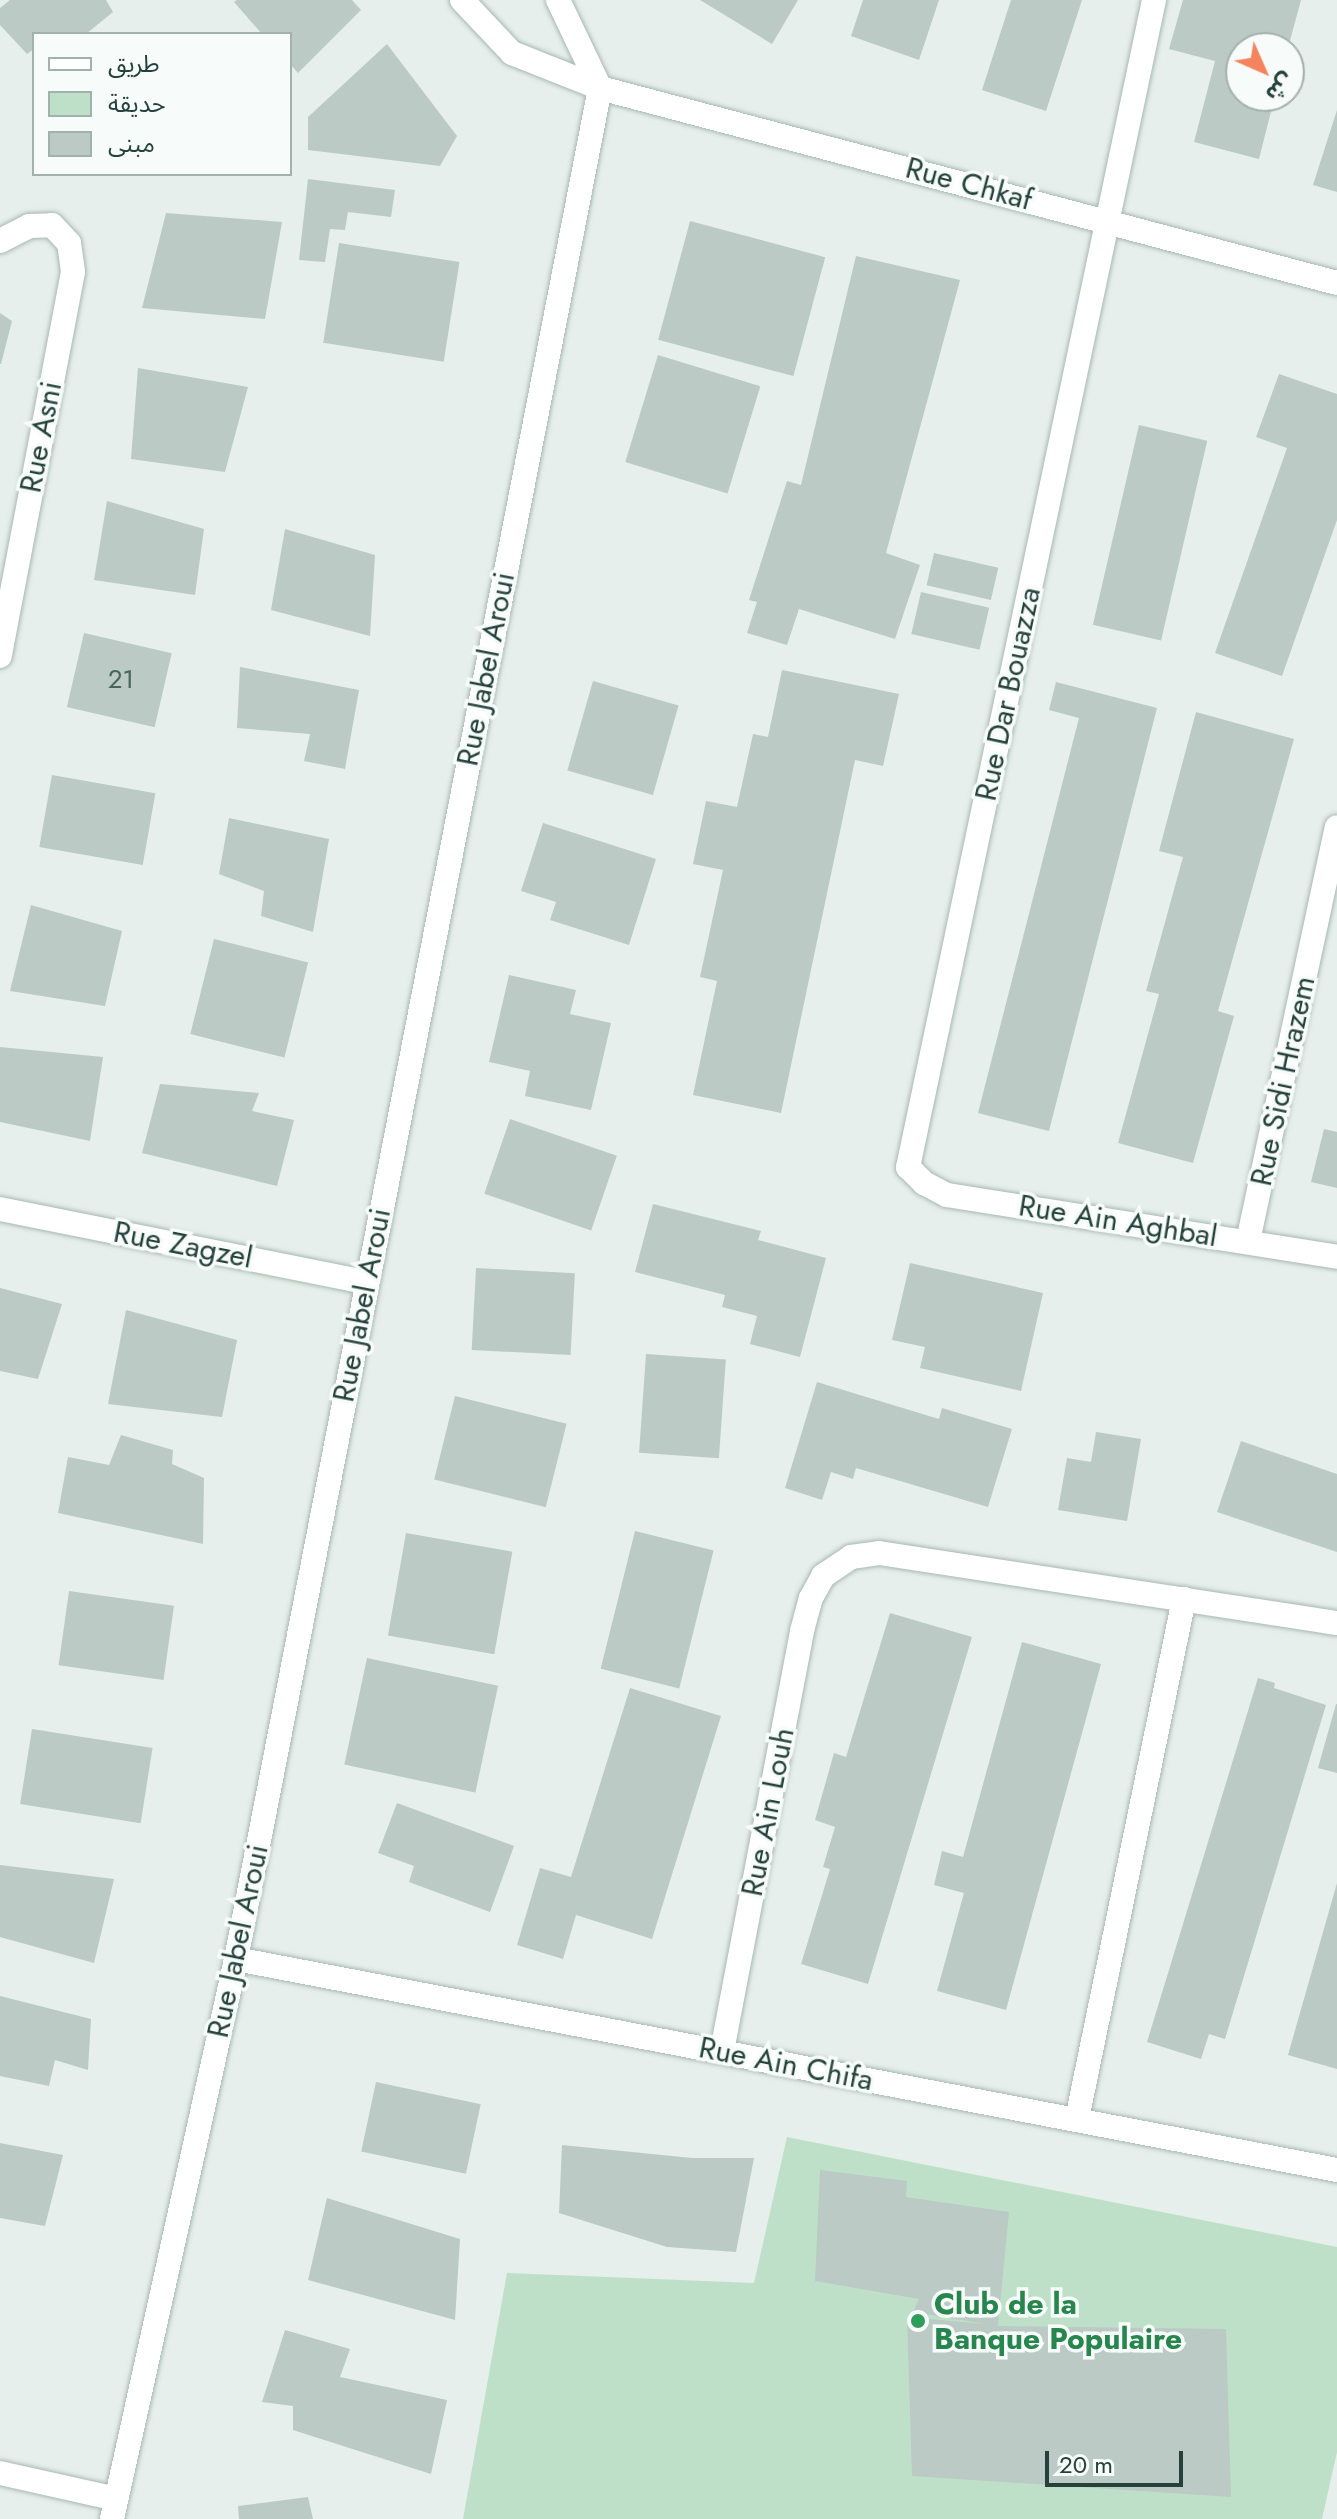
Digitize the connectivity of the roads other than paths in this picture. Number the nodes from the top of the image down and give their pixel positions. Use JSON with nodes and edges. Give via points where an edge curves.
{"nodes":[{"id":1,"x":462,"y":0,"type":"edge"},
{"id":2,"x":558,"y":0,"type":"edge"},
{"id":3,"x":1154,"y":0,"type":"edge"},
{"id":4,"x":600,"y":88,"type":"junction"},
{"id":5,"x":1108,"y":220,"type":"junction"},
{"id":6,"x":0,"y":241,"type":"edge"},
{"id":7,"x":1337,"y":283,"type":"edge"},
{"id":8,"x":0,"y":656,"type":"edge"},
{"id":9,"x":1337,"y":827,"type":"edge"},
{"id":10,"x":908,"y":1167,"type":"joint"},
{"id":11,"x":0,"y":1209,"type":"edge"},
{"id":12,"x":1248,"y":1241,"type":"junction"},
{"id":13,"x":1337,"y":1257,"type":"edge"},
{"id":14,"x":366,"y":1282,"type":"junction"},
{"id":15,"x":1184,"y":1599,"type":"junction"},
{"id":16,"x":1337,"y":1623,"type":"edge"},
{"id":17,"x":236,"y":1959,"type":"junction"},
{"id":18,"x":722,"y":2051,"type":"junction"},
{"id":19,"x":1077,"y":2119,"type":"junction"},
{"id":20,"x":1337,"y":2170,"type":"edge"},
{"id":21,"x":0,"y":2473,"type":"edge"},
{"id":22,"x":114,"y":2509,"type":"edge"}],
"edges":[{"from":1,"to":4,"type":"street","name":"Rue Chkaf","via":[[512,53]]},
{"from":2,"to":4,"type":"street"},
{"from":3,"to":5,"type":"street","name":"Rue Dar Bouazza"},
{"from":4,"to":5,"type":"street","name":"Rue Chkaf"},
{"from":4,"to":14,"type":"street","name":"Rue Jabel Aroui"},
{"from":5,"to":7,"type":"street","name":"Rue Chkaf"},
{"from":5,"to":10,"type":"street","name":"Rue Dar Bouazza"},
{"from":6,"to":8,"type":"street","name":"Rue Asni","via":[[29,226],[52,225],[69,243],[73,272]]},
{"from":9,"to":12,"type":"street","name":"Rue Sidi Hrazem"},
{"from":10,"to":12,"type":"street","name":"Rue Ain Aghbal","via":[[947,1195]]},
{"from":11,"to":14,"type":"street","name":"Rue Zagzel"},
{"from":12,"to":13,"type":"street","name":"Rue Ain Aghbal"},
{"from":14,"to":17,"type":"street","name":"Rue Jabel Aroui"},
{"from":15,"to":16,"type":"street"},
{"from":15,"to":18,"type":"street","name":"Rue Ain Louh","via":[[879,1553],[851,1557],[823,1576],[802,1631]]},
{"from":15,"to":19,"type":"street"},
{"from":17,"to":18,"type":"street","name":"Rue Ain Chifa"},
{"from":17,"to":22,"type":"street","name":"Rue Jabel Aroui"},
{"from":18,"to":19,"type":"street","name":"Rue Ain Chifa"},
{"from":19,"to":20,"type":"street","name":"Rue Ain Chifa"},
{"from":21,"to":22,"type":"street"}]}
